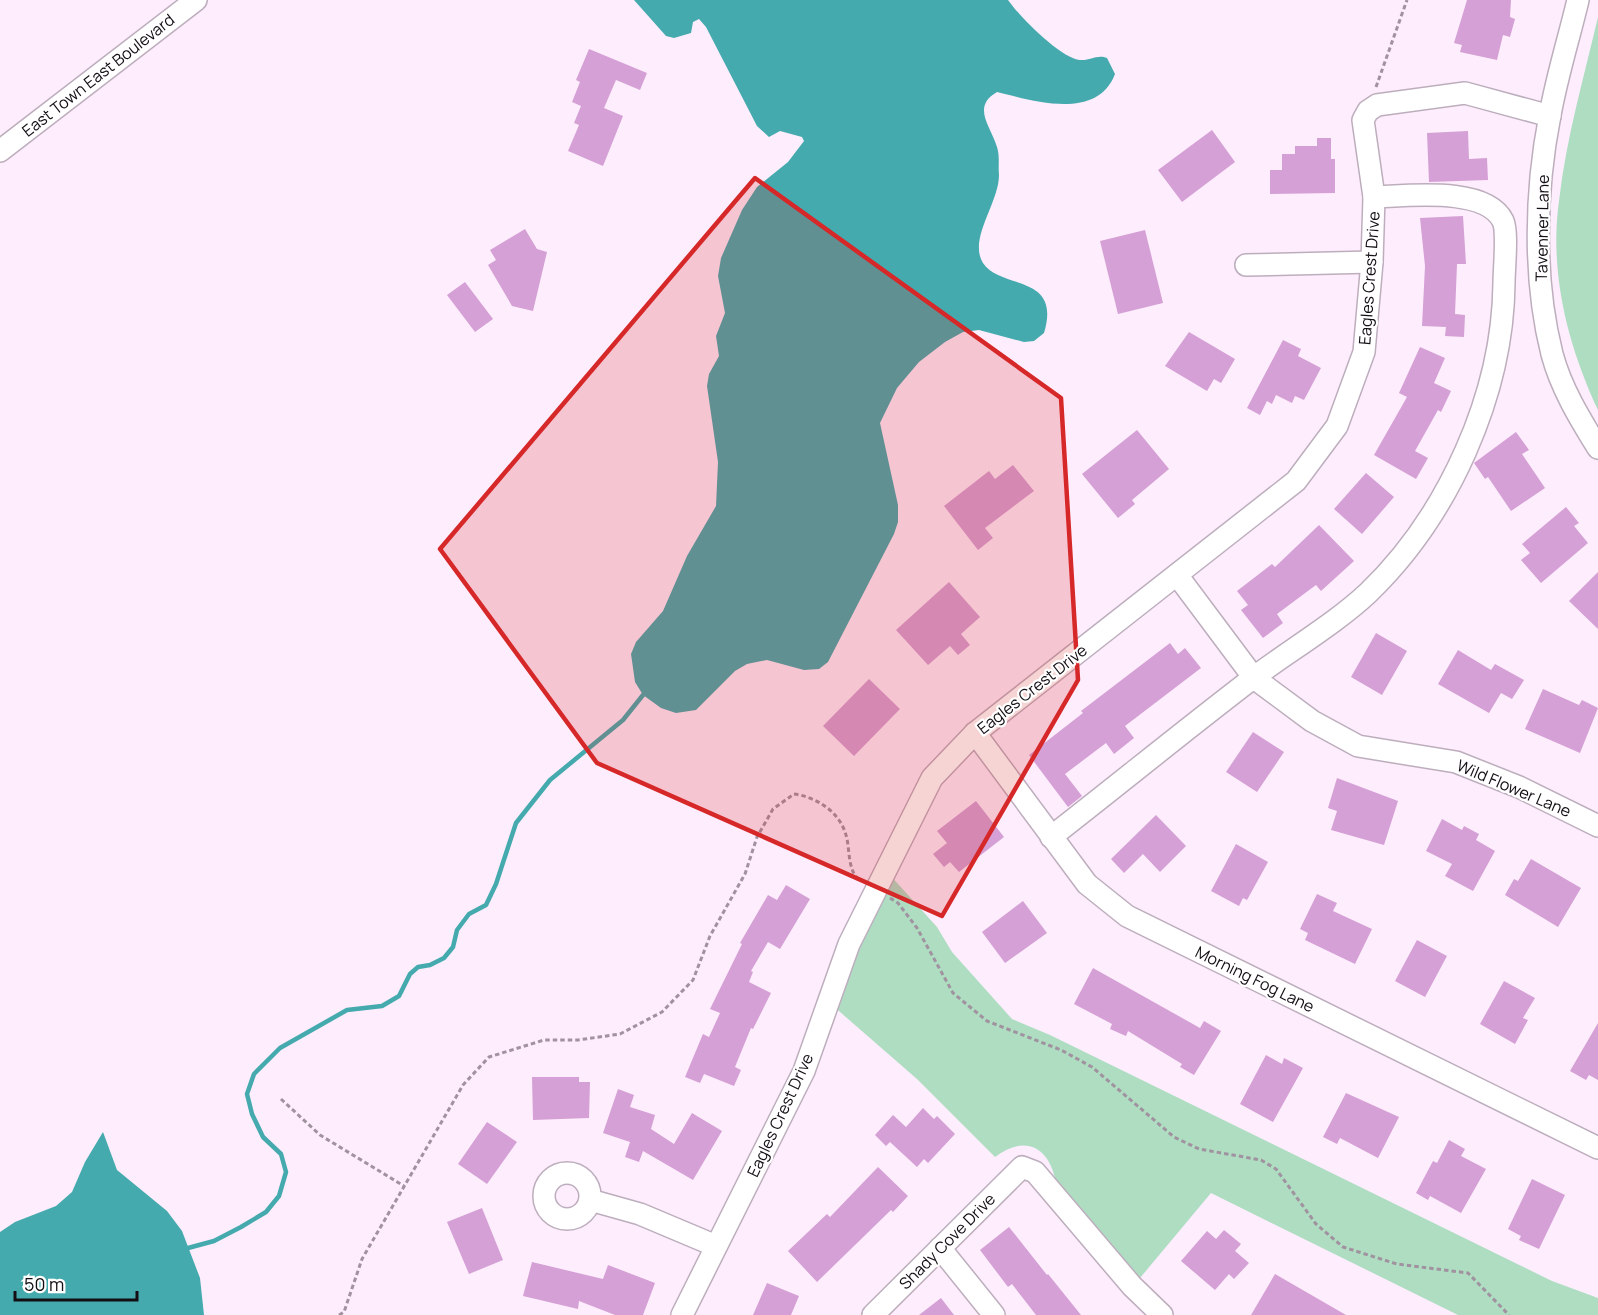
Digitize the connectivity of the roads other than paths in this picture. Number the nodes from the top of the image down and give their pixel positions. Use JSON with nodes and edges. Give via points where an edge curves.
{"nodes":[{"id":1,"x":196,"y":0,"type":"edge"},
{"id":2,"x":1578,"y":0,"type":"edge"},
{"id":3,"x":1550,"y":116,"type":"junction"},
{"id":4,"x":0,"y":151,"type":"edge"},
{"id":5,"x":1374,"y":197,"type":"junction"},
{"id":6,"x":1372,"y":262,"type":"junction"},
{"id":7,"x":1246,"y":266,"type":"dead end"},
{"id":8,"x":1598,"y":448,"type":"edge"},
{"id":9,"x":1177,"y":575,"type":"junction"},
{"id":10,"x":1254,"y":678,"type":"junction"},
{"id":11,"x":975,"y":733,"type":"junction"},
{"id":12,"x":1598,"y":826,"type":"edge"},
{"id":13,"x":1051,"y":837,"type":"junction"},
{"id":14,"x":1598,"y":1148,"type":"edge"},
{"id":15,"x":590,"y":1200,"type":"dead end"},
{"id":16,"x":716,"y":1246,"type":"junction"},
{"id":17,"x":940,"y":1248,"type":"junction"},
{"id":18,"x":682,"y":1315,"type":"edge"},
{"id":19,"x":873,"y":1315,"type":"edge"},
{"id":20,"x":994,"y":1315,"type":"edge"},
{"id":21,"x":1162,"y":1315,"type":"edge"}],
"edges":[{"from":1,"to":4,"type":"street","name":"East Town East Boulevard"},
{"from":2,"to":3,"type":"street","name":"Tavenner Lane"},
{"from":3,"to":5,"type":"street","name":"Eagles Crest Drive","via":[[1465,93],[1377,105],[1363,120]]},
{"from":3,"to":8,"type":"street","name":"Tavenner Lane","via":[[1540,197],[1541,291],[1553,356],[1577,415]]},
{"from":5,"to":6,"type":"street","name":"Eagles Crest Drive"},
{"from":5,"to":10,"type":"street","via":[[1463,196],[1493,209],[1504,223],[1503,304],[1494,365],[1463,462],[1423,532],[1367,594]]},
{"from":6,"to":7,"type":"street"},
{"from":6,"to":9,"type":"street","name":"Eagles Crest Drive","via":[[1364,352],[1337,426],[1296,481]]},
{"from":9,"to":10,"type":"street","name":"Wild Flower Lane"},
{"from":9,"to":11,"type":"street","name":"Eagles Crest Drive"},
{"from":10,"to":12,"type":"street","name":"Wild Flower Lane","via":[[1312,722],[1358,746],[1456,762],[1519,787]]},
{"from":10,"to":13,"type":"street"},
{"from":11,"to":13,"type":"street","name":"Morning Fog Lane"},
{"from":11,"to":16,"type":"street","name":"Eagles Crest Drive","via":[[932,778],[849,944],[804,1071]]},
{"from":13,"to":14,"type":"street","name":"Morning Fog Lane","via":[[1087,884],[1127,916]]},
{"from":15,"to":16,"type":"street","via":[[640,1214]]},
{"from":16,"to":18,"type":"street","name":"Eagles Crest Drive"},
{"from":17,"to":19,"type":"street","name":"Shady Cove Drive"},
{"from":17,"to":20,"type":"street"},
{"from":17,"to":21,"type":"street","name":"Shady Cove Drive","via":[[1022,1167],[1035,1172],[1132,1286]]}]}
